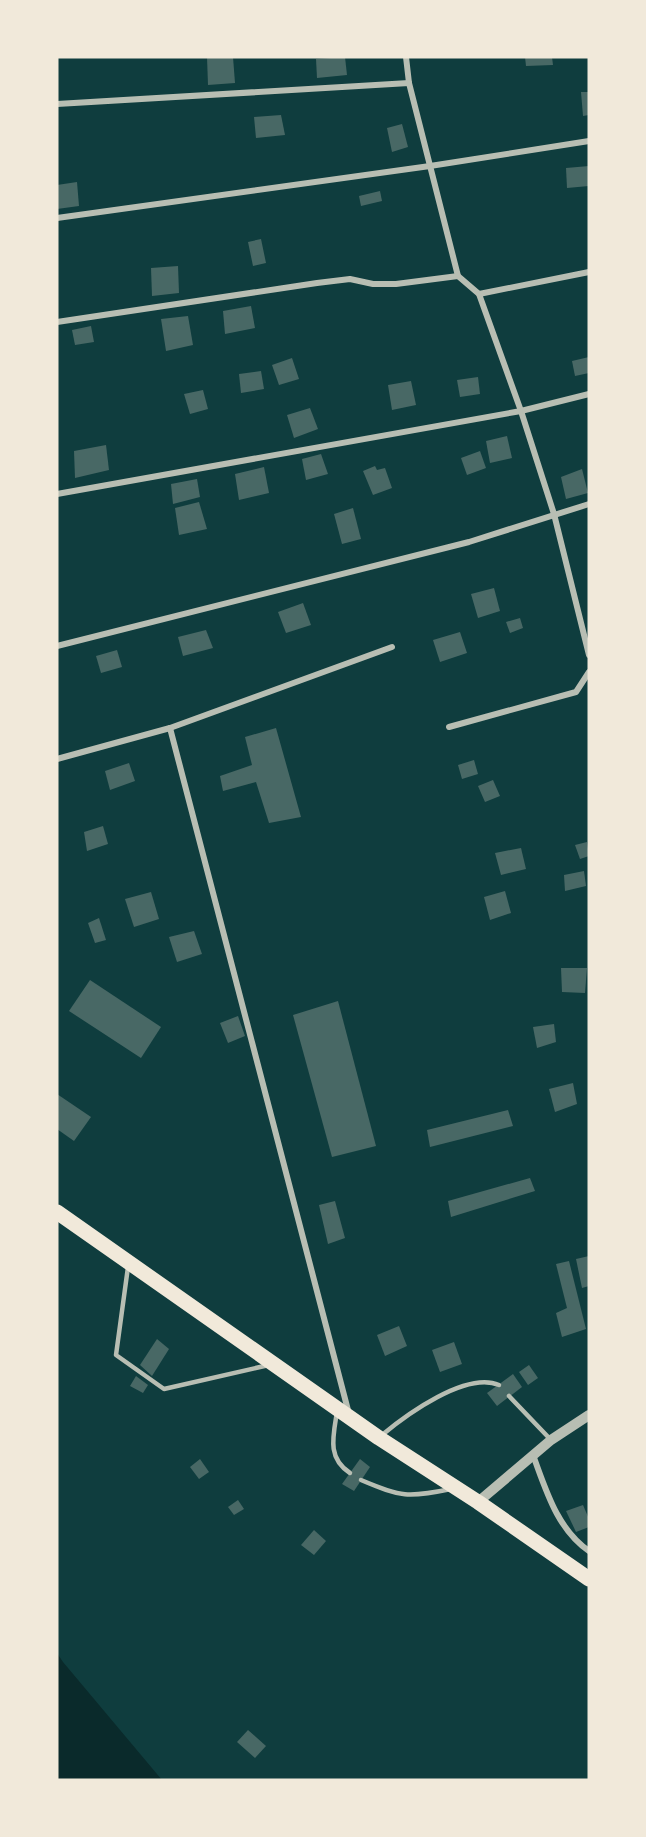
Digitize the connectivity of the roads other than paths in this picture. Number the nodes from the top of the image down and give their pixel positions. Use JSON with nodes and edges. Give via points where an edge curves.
{"nodes":[{"id":1,"x":406,"y":57,"type":"edge"},
{"id":2,"x":409,"y":83,"type":"junction"},
{"id":3,"x":57,"y":104,"type":"edge"},
{"id":4,"x":589,"y":141,"type":"edge"},
{"id":5,"x":430,"y":166,"type":"junction"},
{"id":6,"x":57,"y":218,"type":"edge"},
{"id":7,"x":589,"y":272,"type":"edge"},
{"id":8,"x":458,"y":276,"type":"junction"},
{"id":9,"x":479,"y":294,"type":"junction"},
{"id":10,"x":57,"y":322,"type":"edge"},
{"id":11,"x":589,"y":394,"type":"edge"},
{"id":12,"x":521,"y":411,"type":"junction"},
{"id":13,"x":57,"y":494,"type":"edge"},
{"id":14,"x":589,"y":504,"type":"edge"},
{"id":15,"x":554,"y":514,"type":"junction"},
{"id":16,"x":57,"y":646,"type":"edge"},
{"id":17,"x":392,"y":647,"type":"dead end"},
{"id":18,"x":589,"y":655,"type":"edge"},
{"id":19,"x":589,"y":672,"type":"edge"},
{"id":20,"x":449,"y":727,"type":"dead end"},
{"id":21,"x":170,"y":728,"type":"junction"},
{"id":22,"x":57,"y":759,"type":"edge"},
{"id":23,"x":57,"y":1212,"type":"edge"},
{"id":24,"x":129,"y":1262,"type":"junction"},
{"id":25,"x":275,"y":1364,"type":"junction"},
{"id":26,"x":499,"y":1385,"type":"dead end"},
{"id":27,"x":509,"y":1396,"type":"dead end"},
{"id":28,"x":343,"y":1411,"type":"junction"},
{"id":29,"x":589,"y":1415,"type":"edge"},
{"id":30,"x":379,"y":1438,"type":"junction"},
{"id":31,"x":551,"y":1440,"type":"junction"},
{"id":32,"x":533,"y":1455,"type":"junction"},
{"id":33,"x":350,"y":1473,"type":"dead end"},
{"id":34,"x":361,"y":1480,"type":"dead end"},
{"id":35,"x":456,"y":1488,"type":"junction"},
{"id":36,"x":478,"y":1502,"type":"junction"},
{"id":37,"x":589,"y":1551,"type":"edge"},
{"id":38,"x":589,"y":1579,"type":"edge"}],
"edges":[{"from":1,"to":2,"type":"street"},
{"from":2,"to":3,"type":"street"},
{"from":2,"to":5,"type":"street"},
{"from":4,"to":5,"type":"street"},
{"from":5,"to":6,"type":"street"},
{"from":5,"to":8,"type":"street"},
{"from":7,"to":9,"type":"street"},
{"from":8,"to":9,"type":"street"},
{"from":8,"to":10,"type":"street","via":[[396,284],[350,279]]},
{"from":9,"to":12,"type":"street"},
{"from":11,"to":12,"type":"street"},
{"from":12,"to":13,"type":"street"},
{"from":12,"to":15,"type":"street"},
{"from":14,"to":15,"type":"street"},
{"from":15,"to":16,"type":"street","via":[[470,542]]},
{"from":15,"to":18,"type":"street"},
{"from":17,"to":21,"type":"street"},
{"from":19,"to":20,"type":"street","via":[[576,692]]},
{"from":21,"to":22,"type":"street"},
{"from":21,"to":28,"type":"street"},
{"from":23,"to":24,"type":"highway"},
{"from":24,"to":25,"type":"highway"},
{"from":24,"to":25,"type":"lane","via":[[116,1355],[164,1389]]},
{"from":25,"to":28,"type":"highway"},
{"from":26,"to":30,"type":"lane","via":[[490,1381],[473,1383],[442,1396],[405,1416]]},
{"from":27,"to":31,"type":"lane"},
{"from":28,"to":30,"type":"highway"},
{"from":28,"to":33,"type":"lane","via":[[332,1446],[340,1467]]},
{"from":29,"to":31,"type":"street"},
{"from":30,"to":35,"type":"highway"},
{"from":31,"to":32,"type":"street"},
{"from":32,"to":36,"type":"street"},
{"from":32,"to":37,"type":"street","via":[[554,1510],[569,1533]]},
{"from":34,"to":35,"type":"lane","via":[[393,1493],[417,1496]]},
{"from":35,"to":36,"type":"highway"},
{"from":36,"to":38,"type":"highway"}]}
